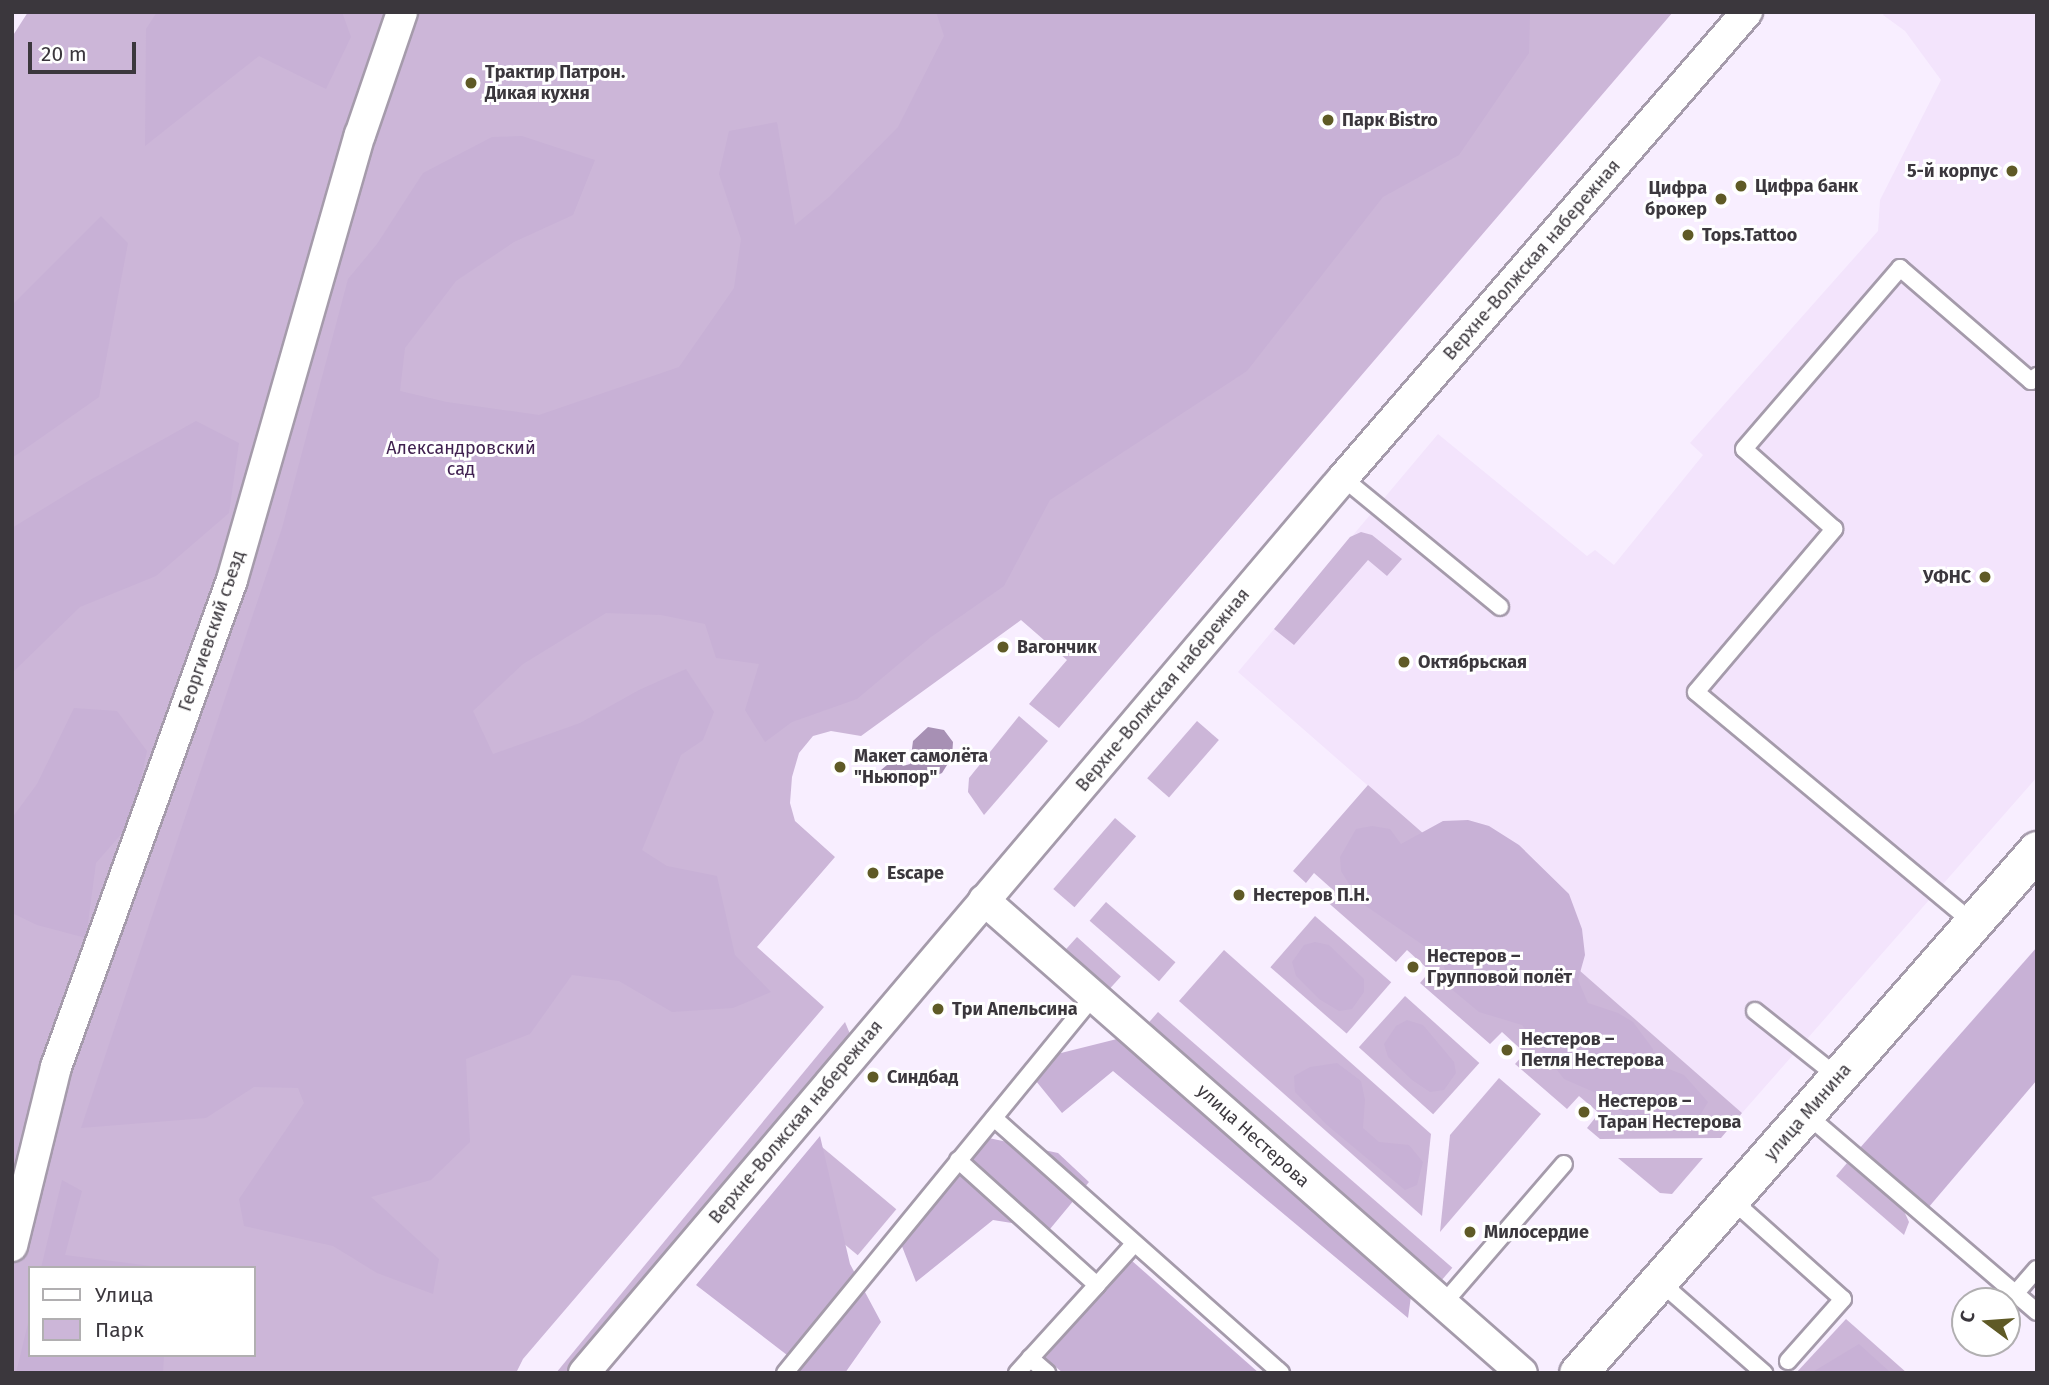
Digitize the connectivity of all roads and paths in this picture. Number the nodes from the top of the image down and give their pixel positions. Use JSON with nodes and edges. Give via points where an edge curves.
{"nodes":[{"id":1,"x":402,"y":12,"type":"edge"},
{"id":2,"x":1747,"y":12,"type":"edge"},
{"id":3,"x":2037,"y":376,"type":"edge"},
{"id":4,"x":1343,"y":478,"type":"junction"},
{"id":5,"x":1500,"y":607,"type":"dead end"},
{"id":6,"x":2037,"y":850,"type":"edge"},
{"id":7,"x":984,"y":900,"type":"junction"},
{"id":8,"x":1972,"y":922,"type":"junction"},
{"id":9,"x":1094,"y":995,"type":"junction"},
{"id":10,"x":1755,"y":1011,"type":"dead end"},
{"id":11,"x":1838,"y":1077,"type":"junction"},
{"id":12,"x":1806,"y":1114,"type":"junction"},
{"id":13,"x":994,"y":1118,"type":"junction"},
{"id":14,"x":958,"y":1160,"type":"junction"},
{"id":15,"x":1564,"y":1164,"type":"dead end"},
{"id":16,"x":1731,"y":1199,"type":"junction"},
{"id":17,"x":1134,"y":1244,"type":"junction"},
{"id":18,"x":12,"y":1246,"type":"edge"},
{"id":19,"x":2037,"y":1269,"type":"edge"},
{"id":20,"x":1659,"y":1281,"type":"junction"},
{"id":21,"x":1097,"y":1285,"type":"junction"},
{"id":22,"x":2007,"y":1287,"type":"edge"},
{"id":23,"x":2021,"y":1287,"type":"edge"},
{"id":24,"x":2021,"y":1299,"type":"edge"},
{"id":25,"x":1443,"y":1304,"type":"junction"},
{"id":26,"x":2037,"y":1312,"type":"edge"},
{"id":27,"x":1030,"y":1358,"type":"junction"},
{"id":28,"x":1788,"y":1361,"type":"dead end"},
{"id":29,"x":584,"y":1373,"type":"edge"},
{"id":30,"x":785,"y":1373,"type":"edge"},
{"id":31,"x":1017,"y":1373,"type":"edge"},
{"id":32,"x":1047,"y":1373,"type":"edge"},
{"id":33,"x":1281,"y":1373,"type":"edge"},
{"id":34,"x":1522,"y":1373,"type":"edge"},
{"id":35,"x":1578,"y":1373,"type":"edge"},
{"id":36,"x":1764,"y":1373,"type":"edge"}],
"edges":[{"from":1,"to":18,"type":"street","name":"Георгиевский съезд","via":[[360,135],[232,580],[55,1067]]},
{"from":2,"to":4,"type":"street","name":"Верхне-Волжская набережная"},
{"from":3,"to":8,"type":"lane","via":[[2031,381],[1900,268],[1744,449],[1834,529],[1696,692]]},
{"from":4,"to":5,"type":"lane"},
{"from":4,"to":7,"type":"street","name":"Верхне-Волжская набережная"},
{"from":6,"to":8,"type":"street","name":"улица Минина"},
{"from":7,"to":9,"type":"street","name":"улица Нестерова"},
{"from":7,"to":29,"type":"street","name":"Верхне-Волжская набережная"},
{"from":8,"to":11,"type":"street","name":"улица Минина"},
{"from":9,"to":13,"type":"lane"},
{"from":9,"to":25,"type":"street","name":"улица Нестерова"},
{"from":10,"to":11,"type":"lane"},
{"from":11,"to":12,"type":"street","name":"улица Минина"},
{"from":12,"to":16,"type":"street","name":"улица Минина"},
{"from":12,"to":22,"type":"lane"},
{"from":13,"to":14,"type":"lane"},
{"from":13,"to":17,"type":"lane"},
{"from":14,"to":21,"type":"lane"},
{"from":14,"to":30,"type":"lane"},
{"from":15,"to":25,"type":"lane"},
{"from":16,"to":20,"type":"street","name":"улица Минина"},
{"from":16,"to":28,"type":"lane","via":[[1843,1299]]},
{"from":17,"to":21,"type":"lane"},
{"from":17,"to":33,"type":"lane"},
{"from":19,"to":23,"type":"lane"},
{"from":20,"to":35,"type":"street","name":"улица Минина"},
{"from":20,"to":36,"type":"lane"},
{"from":21,"to":27,"type":"lane"},
{"from":24,"to":26,"type":"lane"},
{"from":25,"to":34,"type":"street","name":"улица Нестерова"},
{"from":27,"to":31,"type":"lane"},
{"from":27,"to":32,"type":"lane"}]}
